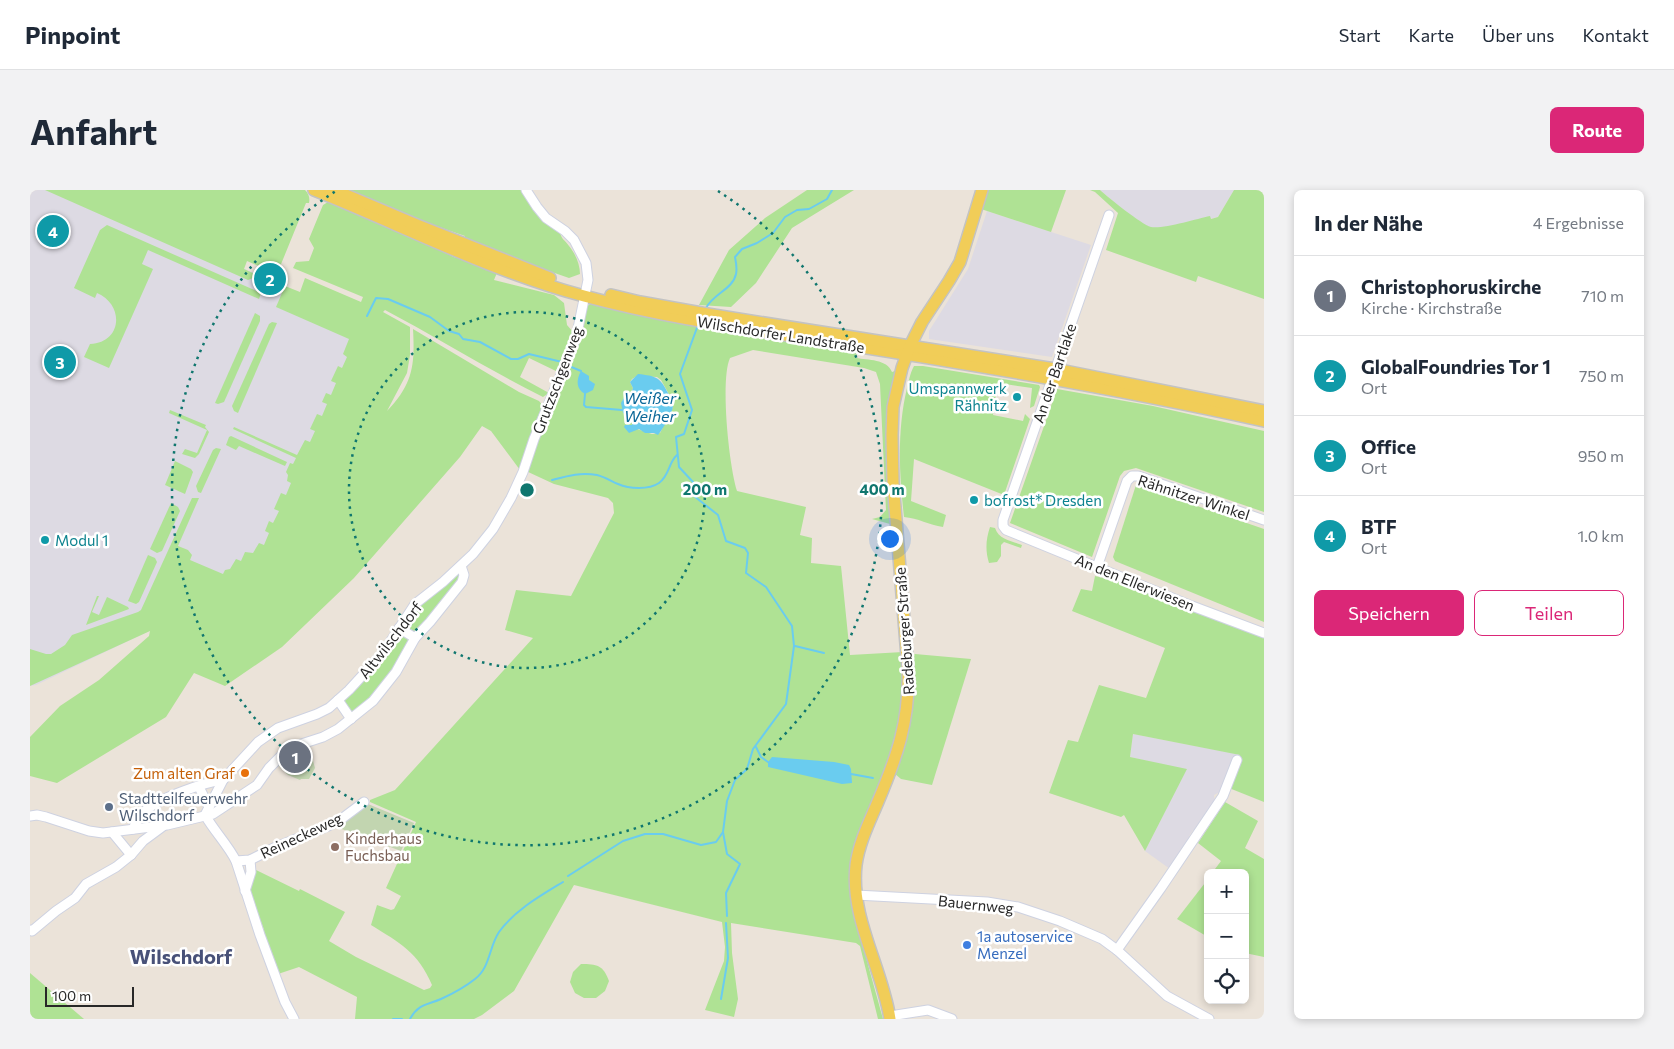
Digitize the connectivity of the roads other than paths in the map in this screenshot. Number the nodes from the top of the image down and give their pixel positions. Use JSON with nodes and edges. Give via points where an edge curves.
{"nodes":[{"id":1,"x":314,"y":190,"type":"edge"},
{"id":2,"x":334,"y":190,"type":"edge"},
{"id":3,"x":526,"y":190,"type":"edge"},
{"id":4,"x":982,"y":190,"type":"edge"},
{"id":5,"x":1109,"y":215,"type":"dead end"},
{"id":6,"x":586,"y":292,"type":"junction"},
{"id":7,"x":909,"y":350,"type":"junction"},
{"id":8,"x":884,"y":351,"type":"junction"},
{"id":9,"x":902,"y":368,"type":"junction"},
{"id":10,"x":1054,"y":374,"type":"junction"},
{"id":11,"x":1264,"y":411,"type":"edge"},
{"id":12,"x":1264,"y":421,"type":"edge"},
{"id":13,"x":524,"y":467,"type":"joint"},
{"id":14,"x":1264,"y":520,"type":"edge"},
{"id":15,"x":1006,"y":530,"type":"joint"},
{"id":16,"x":461,"y":566,"type":"junction"},
{"id":17,"x":1097,"y":567,"type":"junction"},
{"id":18,"x":399,"y":628,"type":"junction"},
{"id":19,"x":1264,"y":633,"type":"edge"},
{"id":20,"x":414,"y":638,"type":"junction"},
{"id":21,"x":338,"y":700,"type":"junction"},
{"id":22,"x":351,"y":719,"type":"junction"},
{"id":23,"x":1237,"y":760,"type":"dead end"},
{"id":24,"x":223,"y":780,"type":"junction"},
{"id":25,"x":200,"y":787,"type":"junction"},
{"id":26,"x":364,"y":802,"type":"dead end"},
{"id":27,"x":207,"y":811,"type":"junction"},
{"id":28,"x":34,"y":816,"type":"edge"},
{"id":29,"x":167,"y":825,"type":"junction"},
{"id":30,"x":133,"y":829,"type":"junction"},
{"id":31,"x":112,"y":832,"type":"junction"},
{"id":32,"x":131,"y":855,"type":"junction"},
{"id":33,"x":250,"y":860,"type":"junction"},
{"id":34,"x":236,"y":861,"type":"junction"},
{"id":35,"x":245,"y":890,"type":"junction"},
{"id":36,"x":856,"y":895,"type":"junction"},
{"id":37,"x":30,"y":930,"type":"edge"},
{"id":38,"x":1117,"y":950,"type":"junction"},
{"id":39,"x":289,"y":1017,"type":"edge"},
{"id":40,"x":890,"y":1018,"type":"edge"},
{"id":41,"x":952,"y":1019,"type":"edge"},
{"id":42,"x":1209,"y":1019,"type":"edge"}],
"edges":[{"from":1,"to":6,"type":"main road","name":"Wilschdorfer Landstraße","via":[[498,269]]},
{"from":2,"to":6,"type":"main road","name":"Wilschdorfer Landstraße"},
{"from":3,"to":6,"type":"street","name":"Grutzschgenweg","via":[[546,218],[574,240],[586,263]]},
{"from":4,"to":7,"type":"main road","name":"Radeburger Straße","via":[[960,262],[922,322]]},
{"from":5,"to":10,"type":"street","name":"An der Bartlake"},
{"from":6,"to":7,"type":"main road","name":"Wilschdorfer Landstraße"},
{"from":6,"to":8,"type":"main road","name":"Wilschdorfer Landstraße","via":[[673,316]]},
{"from":6,"to":13,"type":"street","name":"Grutzschgenweg","via":[[576,338]]},
{"from":7,"to":8,"type":"main road","name":"Wilschdorfer Landstraße"},
{"from":7,"to":9,"type":"main road","name":"Radeburger Straße"},
{"from":7,"to":10,"type":"main road","name":"Wilschdorfer Landstraße"},
{"from":8,"to":9,"type":"main road"},
{"from":9,"to":36,"type":"main road","name":"Radeburger Straße","via":[[893,407],[892,482],[908,669],[907,712],[897,756],[861,844]]},
{"from":10,"to":11,"type":"main road","name":"Wilschdorfer Landstraße"},
{"from":10,"to":12,"type":"main road","name":"Wilschdorfer Landstraße"},
{"from":10,"to":15,"type":"street","name":"An der Bartlake","via":[[1003,520]]},
{"from":13,"to":16,"type":"street","name":"Altwilschdorf","via":[[501,517]]},
{"from":14,"to":17,"type":"street","name":"Rähnitzer Winkel","via":[[1132,476],[1127,481]]},
{"from":15,"to":17,"type":"street","name":"An den Ellerwiesen"},
{"from":16,"to":18,"type":"street","name":"Altwilschdorf","via":[[415,604]]},
{"from":16,"to":20,"type":"street","via":[[462,582]]},
{"from":17,"to":19,"type":"street","name":"An den Ellerwiesen"},
{"from":18,"to":20,"type":"street"},
{"from":18,"to":21,"type":"street","name":"Altwilschdorf","via":[[383,653]]},
{"from":20,"to":22,"type":"street","via":[[381,692]]},
{"from":21,"to":22,"type":"street"},
{"from":21,"to":24,"type":"street","name":"Altwilschdorf","via":[[317,714],[274,730]]},
{"from":22,"to":27,"type":"street","via":[[322,737],[289,748],[257,785],[213,814]]},
{"from":23,"to":38,"type":"street","via":[[1223,796]]},
{"from":24,"to":25,"type":"street","name":"Altwilschdorf"},
{"from":24,"to":27,"type":"street","name":"Altwilschdorf"},
{"from":25,"to":27,"type":"street"},
{"from":25,"to":30,"type":"street","name":"Altwilschdorf","via":[[146,810]]},
{"from":26,"to":33,"type":"street","name":"Reineckeweg","via":[[333,823]]},
{"from":27,"to":29,"type":"street"},
{"from":27,"to":34,"type":"street","via":[[216,833]]},
{"from":28,"to":31,"type":"street","via":[[89,831]]},
{"from":29,"to":30,"type":"street"},
{"from":29,"to":32,"type":"street","via":[[143,841]]},
{"from":30,"to":31,"type":"street"},
{"from":31,"to":32,"type":"street"},
{"from":32,"to":37,"type":"street","via":[[86,884],[75,898]]},
{"from":33,"to":34,"type":"street","name":"Reineckeweg"},
{"from":33,"to":35,"type":"street","via":[[251,872]]},
{"from":34,"to":35,"type":"street"},
{"from":35,"to":39,"type":"street"},
{"from":36,"to":38,"type":"street","name":"Bauernweg","via":[[987,902],[1018,907],[1060,921]]},
{"from":36,"to":40,"type":"main road","name":"Radeburger Straße"},
{"from":38,"to":42,"type":"street","name":"Bauernweg","via":[[1166,996]]},
{"from":40,"to":41,"type":"street","via":[[928,1010]]}]}
